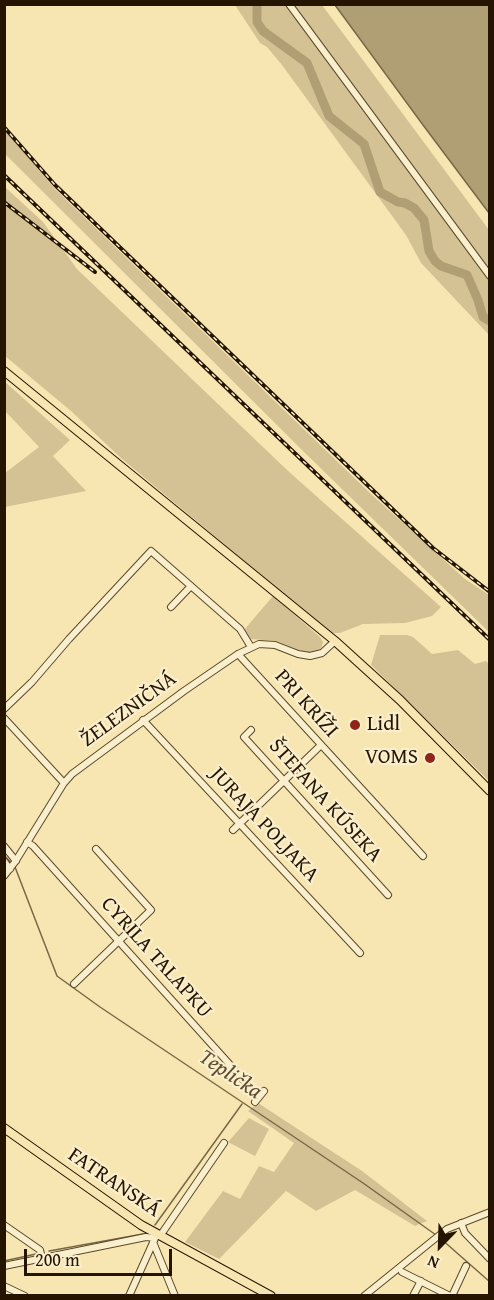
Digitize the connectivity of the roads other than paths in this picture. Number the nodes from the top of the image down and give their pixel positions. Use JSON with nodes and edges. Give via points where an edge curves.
{"nodes":[{"id":1,"x":289,"y":4,"type":"edge"},
{"id":2,"x":489,"y":276,"type":"edge"},
{"id":3,"x":4,"y":371,"type":"edge"},
{"id":4,"x":191,"y":586,"type":"junction"},
{"id":5,"x":171,"y":607,"type":"dead end"},
{"id":6,"x":335,"y":641,"type":"junction"},
{"id":7,"x":251,"y":647,"type":"junction"},
{"id":8,"x":238,"y":654,"type":"junction"},
{"id":9,"x":4,"y":709,"type":"edge"},
{"id":10,"x":4,"y":718,"type":"edge"},
{"id":11,"x":143,"y":720,"type":"junction"},
{"id":12,"x":251,"y":730,"type":"dead end"},
{"id":13,"x":321,"y":745,"type":"junction"},
{"id":14,"x":284,"y":781,"type":"junction"},
{"id":15,"x":64,"y":783,"type":"junction"},
{"id":16,"x":489,"y":791,"type":"edge"},
{"id":17,"x":240,"y":824,"type":"junction"},
{"id":18,"x":233,"y":830,"type":"dead end"},
{"id":19,"x":27,"y":842,"type":"junction"},
{"id":20,"x":4,"y":846,"type":"edge"},
{"id":21,"x":96,"y":849,"type":"dead end"},
{"id":22,"x":423,"y":856,"type":"dead end"},
{"id":23,"x":4,"y":861,"type":"edge"},
{"id":24,"x":13,"y":865,"type":"junction"},
{"id":25,"x":4,"y":876,"type":"edge"},
{"id":26,"x":388,"y":895,"type":"dead end"},
{"id":27,"x":118,"y":941,"type":"junction"},
{"id":28,"x":360,"y":953,"type":"dead end"},
{"id":29,"x":74,"y":984,"type":"dead end"},
{"id":30,"x":259,"y":1097,"type":"dead end"},
{"id":31,"x":4,"y":1128,"type":"edge"},
{"id":32,"x":224,"y":1143,"type":"dead end"},
{"id":33,"x":489,"y":1212,"type":"edge"},
{"id":34,"x":461,"y":1224,"type":"junction"},
{"id":35,"x":4,"y":1225,"type":"edge"},
{"id":36,"x":156,"y":1237,"type":"junction"},
{"id":37,"x":42,"y":1258,"type":"junction"},
{"id":38,"x":489,"y":1259,"type":"edge"},
{"id":39,"x":4,"y":1266,"type":"edge"},
{"id":40,"x":466,"y":1266,"type":"dead end"},
{"id":41,"x":402,"y":1272,"type":"dead end"},
{"id":42,"x":420,"y":1281,"type":"junction"},
{"id":43,"x":4,"y":1286,"type":"edge"},
{"id":44,"x":25,"y":1296,"type":"edge"},
{"id":45,"x":129,"y":1296,"type":"edge"},
{"id":46,"x":175,"y":1296,"type":"edge"},
{"id":47,"x":271,"y":1296,"type":"edge"},
{"id":48,"x":364,"y":1296,"type":"edge"},
{"id":49,"x":413,"y":1296,"type":"edge"},
{"id":50,"x":451,"y":1296,"type":"edge"}],
"edges":[{"from":1,"to":2,"type":"street"},
{"from":3,"to":6,"type":"main road"},
{"from":4,"to":5,"type":"street"},
{"from":4,"to":7,"type":"street","via":[[240,629]]},
{"from":4,"to":9,"type":"street","via":[[151,551]]},
{"from":6,"to":7,"type":"street","name":"ŽELEZNIČNÁ","via":[[310,656],[275,645]]},
{"from":6,"to":16,"type":"main road","via":[[389,689]]},
{"from":7,"to":8,"type":"street","name":"ŽELEZNIČNÁ"},
{"from":8,"to":11,"type":"street","name":"ŽELEZNIČNÁ"},
{"from":8,"to":13,"type":"street","name":"PRI KRÍŽI"},
{"from":10,"to":15,"type":"street"},
{"from":11,"to":15,"type":"street","name":"ŽELEZNIČNÁ","via":[[81,765]]},
{"from":11,"to":17,"type":"street","name":"JURAJA POLJAKA"},
{"from":12,"to":14,"type":"street","name":"ŠTEFANA KÚSEKA","via":[[244,736]]},
{"from":13,"to":14,"type":"street"},
{"from":13,"to":22,"type":"street","name":"PRI KRÍŽI"},
{"from":14,"to":17,"type":"street"},
{"from":14,"to":26,"type":"street","name":"ŠTEFANA KÚSEKA"},
{"from":15,"to":19,"type":"street","name":"ŽELEZNIČNÁ"},
{"from":17,"to":18,"type":"street"},
{"from":17,"to":28,"type":"street","name":"JURAJA POLJAKA"},
{"from":19,"to":24,"type":"street","name":"ŽELEZNIČNÁ"},
{"from":19,"to":27,"type":"street","name":"CYRILA TALAPKU"},
{"from":20,"to":24,"type":"street"},
{"from":21,"to":27,"type":"street","via":[[150,910]]},
{"from":23,"to":24,"type":"street"},
{"from":24,"to":25,"type":"street","name":"ŽELEZNIČNÁ"},
{"from":27,"to":29,"type":"street"},
{"from":27,"to":30,"type":"street","name":"CYRILA TALAPKU"},
{"from":31,"to":36,"type":"main road","name":"FATRANSKÁ"},
{"from":32,"to":36,"type":"street"},
{"from":33,"to":34,"type":"street"},
{"from":34,"to":38,"type":"street"},
{"from":34,"to":48,"type":"street","via":[[438,1236]]},
{"from":35,"to":37,"type":"street","via":[[40,1250]]},
{"from":36,"to":37,"type":"street"},
{"from":36,"to":45,"type":"street"},
{"from":36,"to":46,"type":"street"},
{"from":36,"to":47,"type":"main road","name":"FATRANSKÁ"},
{"from":37,"to":39,"type":"street"},
{"from":40,"to":50,"type":"street"},
{"from":41,"to":42,"type":"street"},
{"from":42,"to":49,"type":"street"},
{"from":42,"to":50,"type":"street"},
{"from":43,"to":44,"type":"street"}]}
